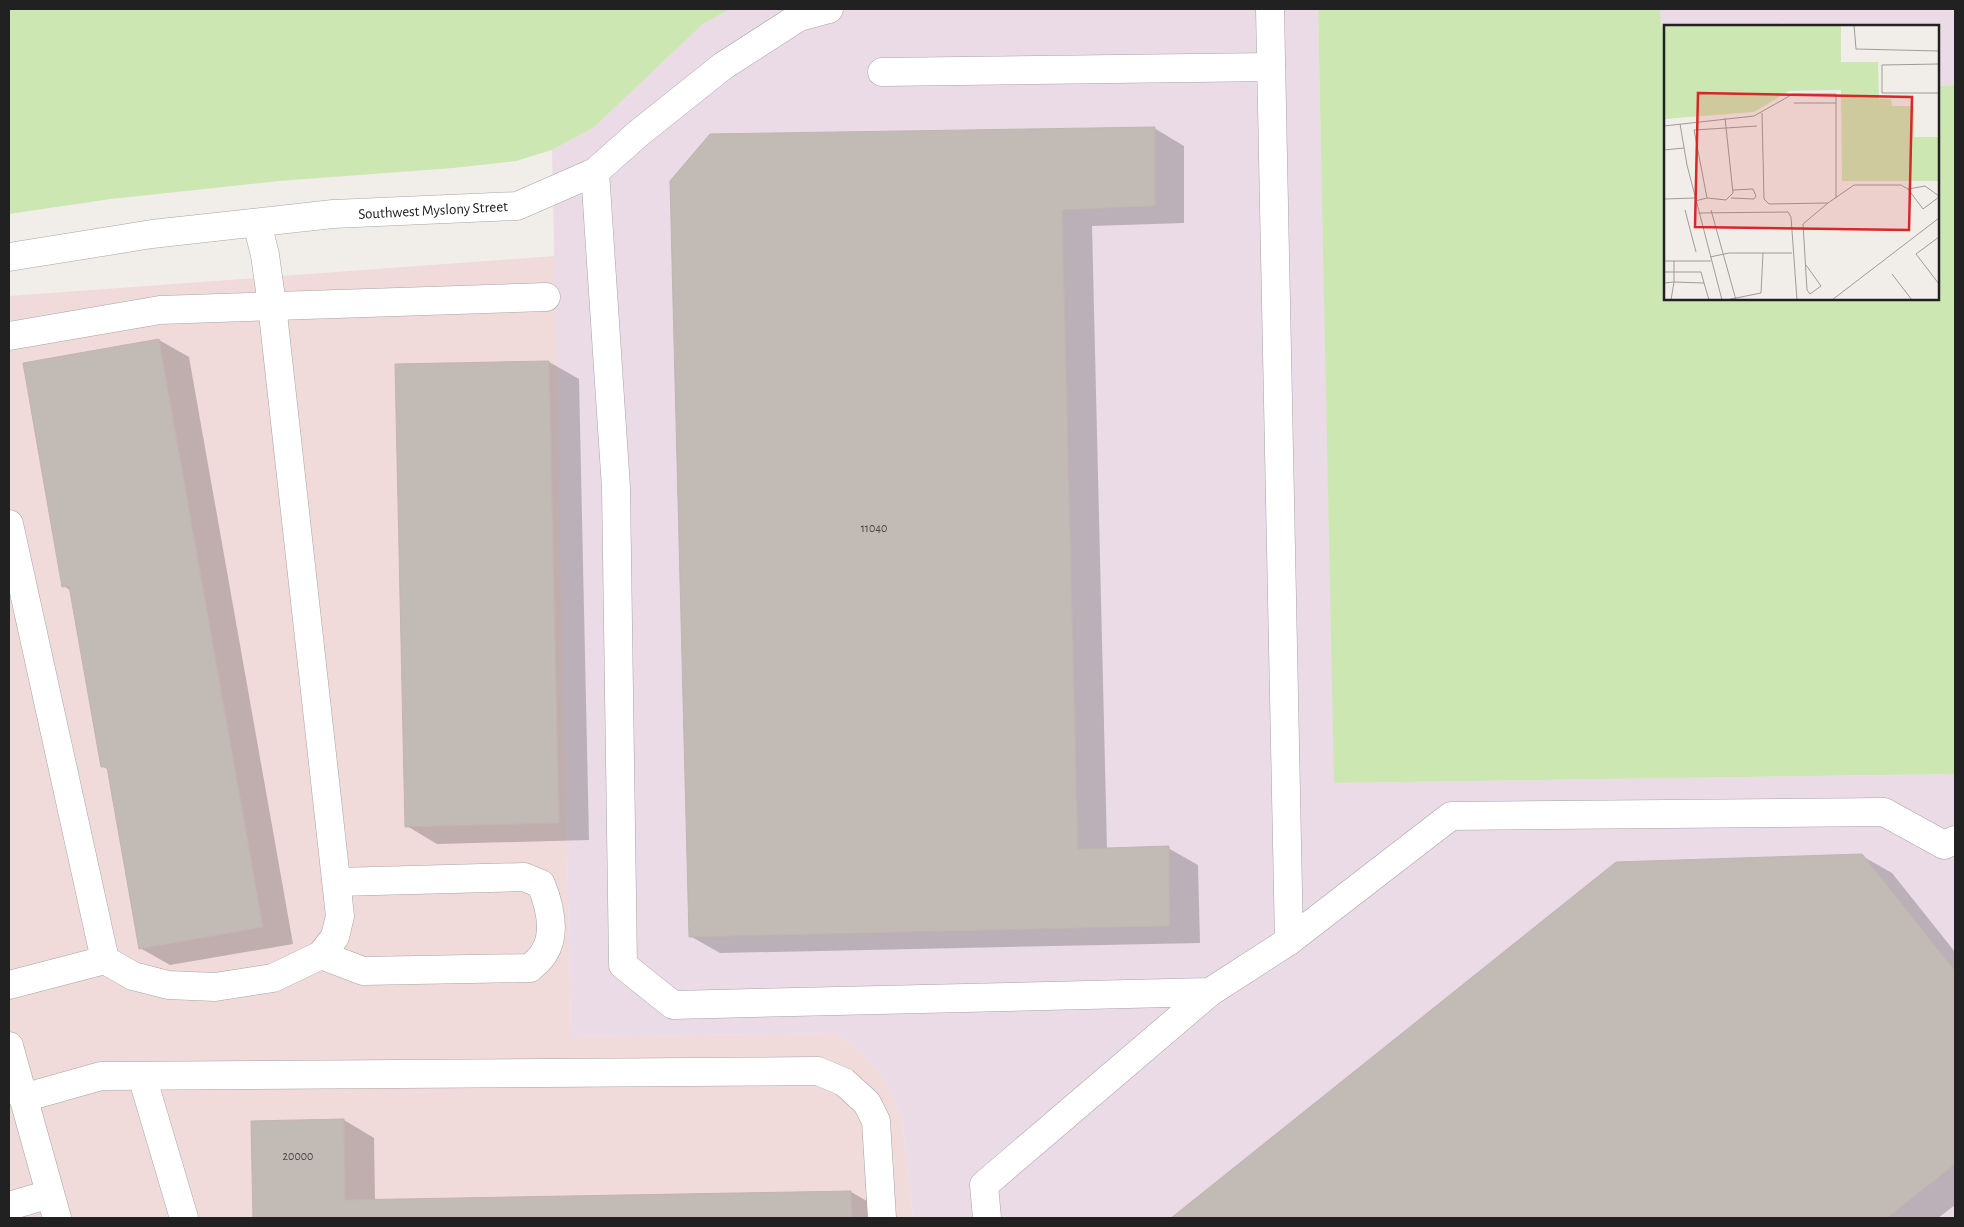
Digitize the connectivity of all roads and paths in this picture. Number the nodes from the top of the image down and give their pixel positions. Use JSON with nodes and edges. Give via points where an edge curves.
{"nodes":[{"id":1,"x":829,"y":9,"type":"edge"},
{"id":2,"x":1270,"y":9,"type":"edge"},
{"id":3,"x":1270,"y":67,"type":"junction"},
{"id":4,"x":882,"y":72,"type":"dead end"},
{"id":5,"x":596,"y":172,"type":"junction"},
{"id":6,"x":257,"y":222,"type":"junction"},
{"id":7,"x":9,"y":257,"type":"edge"},
{"id":8,"x":546,"y":297,"type":"dead end"},
{"id":9,"x":272,"y":305,"type":"junction"},
{"id":10,"x":9,"y":336,"type":"edge"},
{"id":11,"x":9,"y":524,"type":"edge"},
{"id":12,"x":1952,"y":848,"type":"edge"},
{"id":13,"x":337,"y":882,"type":"junction"},
{"id":14,"x":1289,"y":941,"type":"junction"},
{"id":15,"x":321,"y":955,"type":"junction"},
{"id":16,"x":105,"y":960,"type":"junction"},
{"id":17,"x":9,"y":985,"type":"edge"},
{"id":18,"x":1210,"y":992,"type":"junction"},
{"id":19,"x":9,"y":1046,"type":"edge"},
{"id":20,"x":142,"y":1076,"type":"junction"},
{"id":21,"x":23,"y":1098,"type":"junction"},
{"id":22,"x":9,"y":1206,"type":"edge"},
{"id":23,"x":54,"y":1206,"type":"edge"},
{"id":24,"x":184,"y":1218,"type":"edge"},
{"id":25,"x":882,"y":1218,"type":"edge"},
{"id":26,"x":987,"y":1218,"type":"edge"}],
"edges":[{"from":1,"to":5,"type":"street","name":"Southwest Myslony Street","via":[[799,17],[723,66]]},
{"from":2,"to":3,"type":"street"},
{"from":3,"to":4,"type":"street"},
{"from":3,"to":14,"type":"street"},
{"from":5,"to":6,"type":"street","name":"Southwest Myslony Street","via":[[517,206],[333,214]]},
{"from":5,"to":18,"type":"street","via":[[616,488],[623,965],[673,1005]]},
{"from":6,"to":7,"type":"street","name":"Southwest Myslony Street","via":[[152,234]]},
{"from":6,"to":9,"type":"street"},
{"from":8,"to":9,"type":"street"},
{"from":9,"to":10,"type":"street","via":[[160,310]]},
{"from":9,"to":13,"type":"street"},
{"from":11,"to":16,"type":"street"},
{"from":12,"to":14,"type":"street","via":[[1884,812],[1451,816]]},
{"from":13,"to":15,"type":"street","via":[[340,916],[334,937]]},
{"from":13,"to":15,"type":"street","via":[[524,877],[541,884],[549,906],[550,936],[545,953],[530,968],[363,971]]},
{"from":14,"to":18,"type":"street"},
{"from":15,"to":16,"type":"street","via":[[273,978],[215,986],[168,985],[132,976]]},
{"from":16,"to":17,"type":"street"},
{"from":18,"to":26,"type":"street","via":[[984,1185]]},
{"from":19,"to":21,"type":"street"},
{"from":20,"to":21,"type":"street","via":[[101,1076]]},
{"from":20,"to":24,"type":"street"},
{"from":20,"to":25,"type":"street","via":[[818,1072],[844,1082],[868,1103],[876,1121]]},
{"from":21,"to":23,"type":"street"},
{"from":22,"to":23,"type":"street"}]}
